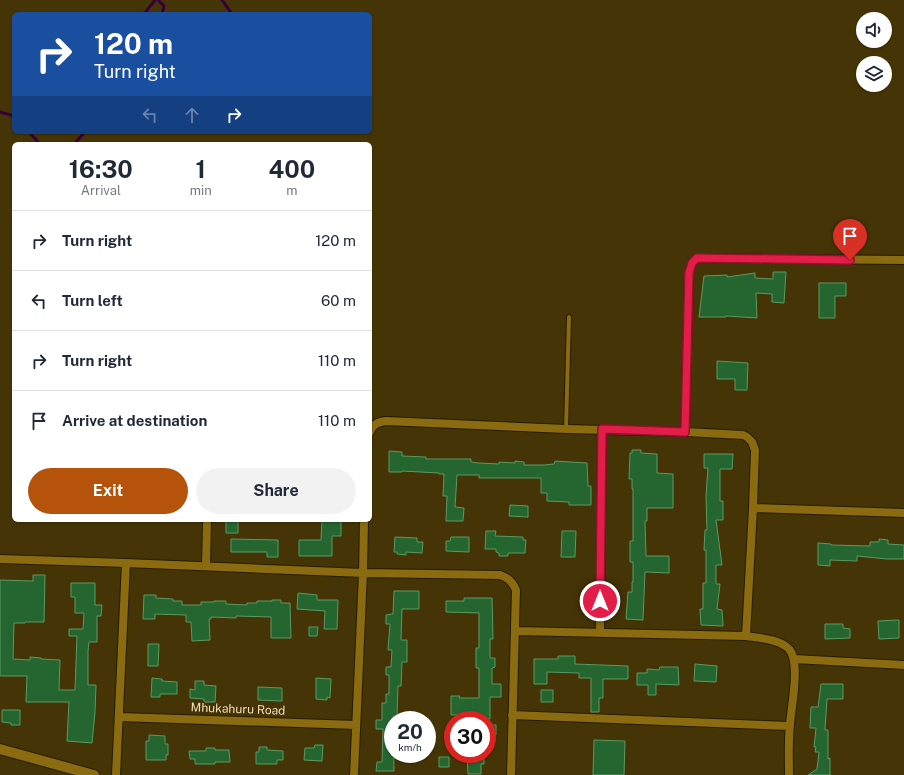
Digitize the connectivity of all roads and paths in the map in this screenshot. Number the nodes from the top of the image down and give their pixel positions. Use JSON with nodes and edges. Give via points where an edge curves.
{"nodes":[{"id":1,"x":904,"y":260,"type":"edge"},
{"id":2,"x":569,"y":317,"type":"dead end"},
{"id":3,"x":372,"y":427,"type":"edge"},
{"id":4,"x":566,"y":429,"type":"junction"},
{"id":5,"x":602,"y":429,"type":"junction"},
{"id":6,"x":685,"y":432,"type":"junction"},
{"id":7,"x":753,"y":508,"type":"junction"},
{"id":8,"x":904,"y":510,"type":"edge"},
{"id":9,"x":904,"y":513,"type":"edge"},
{"id":10,"x":207,"y":522,"type":"edge"},
{"id":11,"x":364,"y":522,"type":"edge"},
{"id":12,"x":0,"y":559,"type":"edge"},
{"id":13,"x":126,"y":563,"type":"junction"},
{"id":14,"x":206,"y":566,"type":"junction"},
{"id":15,"x":363,"y":573,"type":"junction"},
{"id":16,"x":515,"y":631,"type":"junction"},
{"id":17,"x":600,"y":633,"type":"junction"},
{"id":18,"x":746,"y":636,"type":"junction"},
{"id":19,"x":794,"y":659,"type":"junction"},
{"id":20,"x":904,"y":665,"type":"edge"},
{"id":21,"x":512,"y":715,"type":"junction"},
{"id":22,"x":119,"y":717,"type":"junction"},
{"id":23,"x":356,"y":725,"type":"junction"},
{"id":24,"x":789,"y":726,"type":"junction"},
{"id":25,"x":0,"y":749,"type":"edge"},
{"id":26,"x":94,"y":775,"type":"edge"},
{"id":27,"x":116,"y":775,"type":"edge"},
{"id":28,"x":354,"y":775,"type":"edge"},
{"id":29,"x":511,"y":775,"type":"edge"},
{"id":30,"x":788,"y":775,"type":"edge"}],
"edges":[{"from":1,"to":6,"type":"street","via":[[697,258],[692,263],[689,273]]},
{"from":2,"to":4,"type":"lane"},
{"from":3,"to":4,"type":"street","via":[[378,422],[386,421]]},
{"from":4,"to":5,"type":"street"},
{"from":5,"to":6,"type":"street"},
{"from":5,"to":17,"type":"street"},
{"from":6,"to":7,"type":"street","via":[[747,437],[755,450]]},
{"from":7,"to":9,"type":"street"},
{"from":7,"to":18,"type":"street"},
{"from":8,"to":9,"type":"street"},
{"from":10,"to":14,"type":"street"},
{"from":11,"to":15,"type":"street"},
{"from":12,"to":13,"type":"street"},
{"from":13,"to":14,"type":"street"},
{"from":13,"to":22,"type":"street"},
{"from":14,"to":15,"type":"street"},
{"from":15,"to":16,"type":"street","via":[[500,574],[513,582],[516,590]]},
{"from":15,"to":23,"type":"street"},
{"from":16,"to":17,"type":"street"},
{"from":16,"to":21,"type":"street"},
{"from":17,"to":18,"type":"street"},
{"from":18,"to":19,"type":"street","via":[[774,641],[785,646]]},
{"from":19,"to":20,"type":"street"},
{"from":19,"to":24,"type":"street","via":[[795,676]]},
{"from":21,"to":24,"type":"street"},
{"from":21,"to":29,"type":"street"},
{"from":22,"to":23,"type":"street","name":"Mhukahuru Road"},
{"from":22,"to":27,"type":"street"},
{"from":23,"to":28,"type":"street"},
{"from":24,"to":30,"type":"street"},
{"from":25,"to":26,"type":"street"}]}
